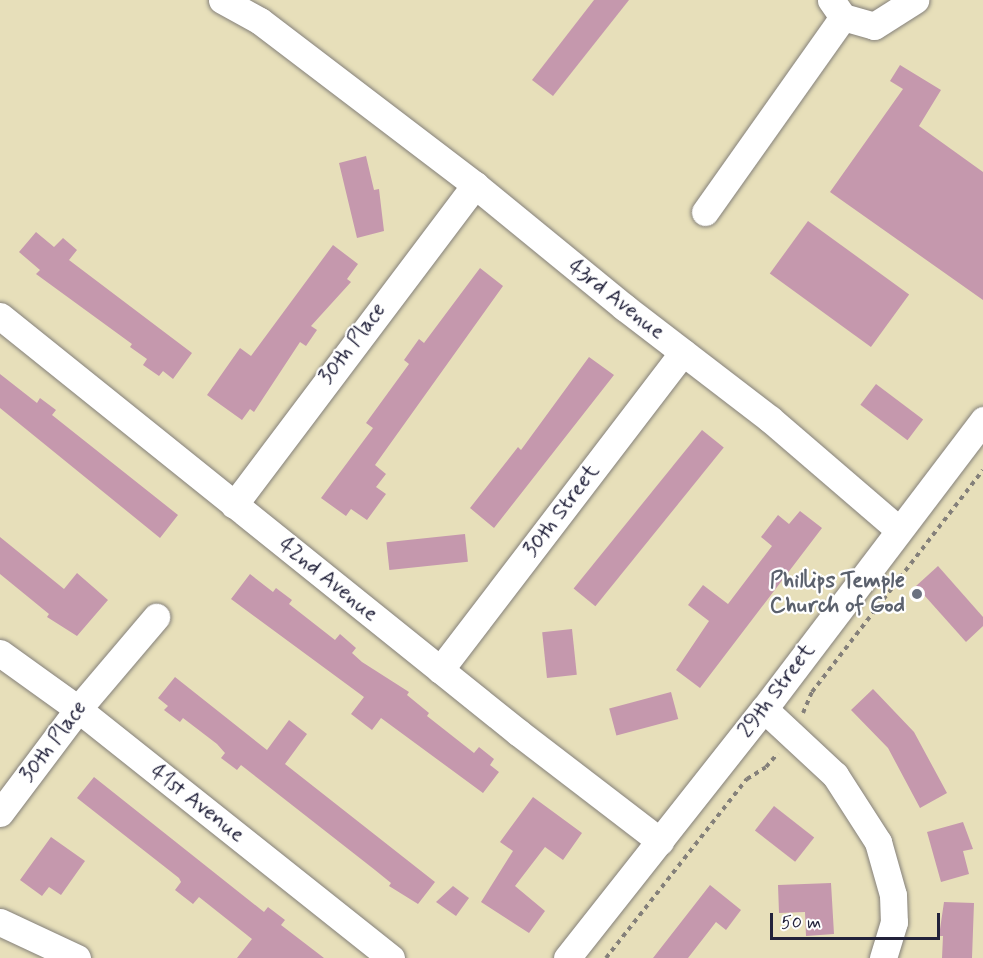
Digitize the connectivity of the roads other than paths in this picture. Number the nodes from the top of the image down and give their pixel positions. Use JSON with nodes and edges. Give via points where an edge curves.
{"nodes":[{"id":1,"x":222,"y":0,"type":"edge"},
{"id":2,"x":915,"y":0,"type":"edge"},
{"id":3,"x":837,"y":8,"type":"edge"},
{"id":4,"x":475,"y":185,"type":"junction"},
{"id":5,"x":705,"y":212,"type":"dead end"},
{"id":6,"x":0,"y":316,"type":"edge"},
{"id":7,"x":683,"y":352,"type":"junction"},
{"id":8,"x":983,"y":420,"type":"edge"},
{"id":9,"x":234,"y":505,"type":"junction"},
{"id":10,"x":898,"y":529,"type":"junction"},
{"id":11,"x":156,"y":616,"type":"dead end"},
{"id":12,"x":0,"y":653,"type":"edge"},
{"id":13,"x":440,"y":670,"type":"junction"},
{"id":14,"x":78,"y":709,"type":"junction"},
{"id":15,"x":764,"y":709,"type":"junction"},
{"id":16,"x":0,"y":813,"type":"edge"},
{"id":17,"x":660,"y":841,"type":"junction"},
{"id":18,"x":0,"y":922,"type":"edge"},
{"id":19,"x":77,"y":958,"type":"edge"},
{"id":20,"x":391,"y":958,"type":"edge"},
{"id":21,"x":567,"y":958,"type":"edge"},
{"id":22,"x":883,"y":958,"type":"edge"}],
"edges":[{"from":1,"to":4,"type":"street","name":"43rd Avenue","via":[[260,21]]},
{"from":2,"to":3,"type":"street","via":[[874,26]]},
{"from":3,"to":5,"type":"street"},
{"from":4,"to":7,"type":"street","name":"43rd Avenue"},
{"from":4,"to":9,"type":"street","name":"30th Place"},
{"from":6,"to":9,"type":"street","name":"42nd Avenue"},
{"from":7,"to":10,"type":"street","name":"43rd Avenue","via":[[815,456]]},
{"from":7,"to":13,"type":"street","name":"30th Street"},
{"from":8,"to":10,"type":"street","name":"29th Street"},
{"from":9,"to":13,"type":"street","name":"42nd Avenue"},
{"from":10,"to":15,"type":"street","name":"29th Street"},
{"from":11,"to":14,"type":"street","name":"30th Place"},
{"from":12,"to":14,"type":"street","name":"41st Avenue"},
{"from":13,"to":17,"type":"street","name":"42nd Avenue"},
{"from":14,"to":16,"type":"street","name":"30th Place"},
{"from":14,"to":20,"type":"street","name":"41st Avenue"},
{"from":15,"to":17,"type":"street","name":"29th Street"},
{"from":15,"to":22,"type":"street","via":[[835,775],[878,842],[893,895],[894,922]]},
{"from":17,"to":21,"type":"street","name":"29th Street"},
{"from":18,"to":19,"type":"street"}]}
